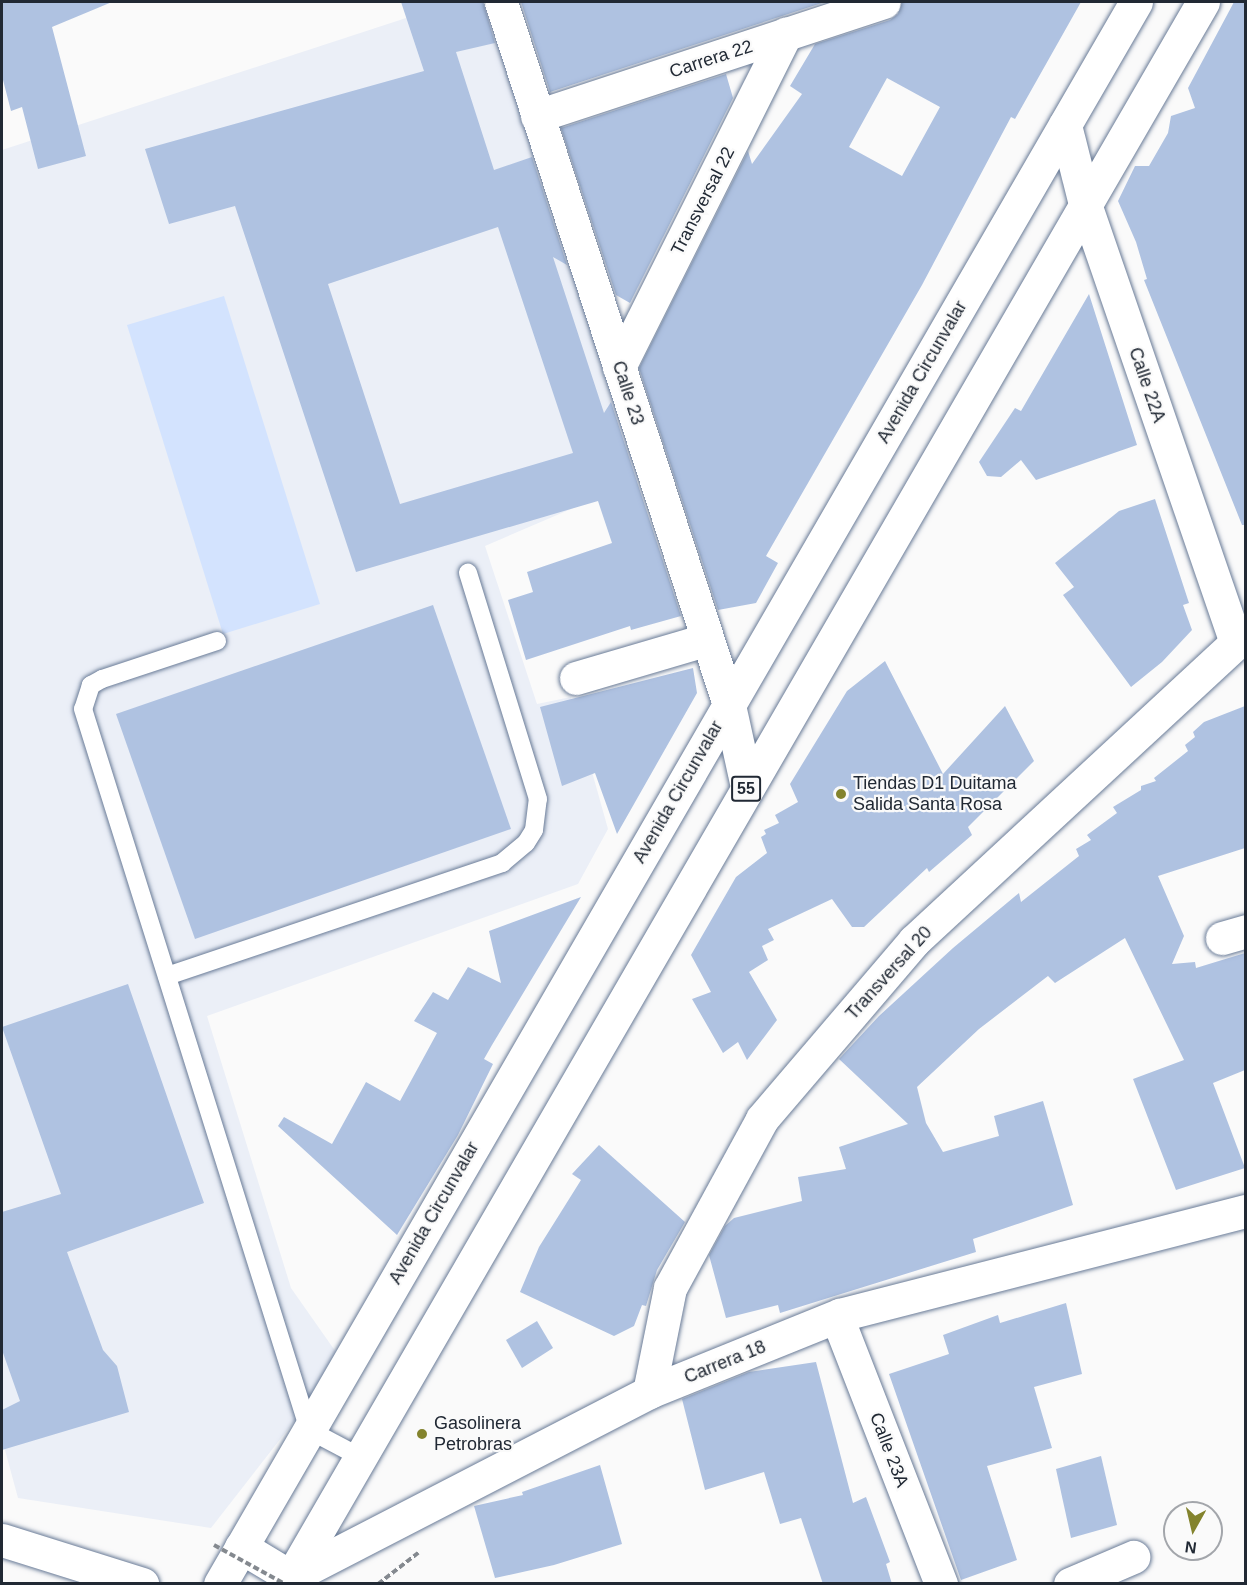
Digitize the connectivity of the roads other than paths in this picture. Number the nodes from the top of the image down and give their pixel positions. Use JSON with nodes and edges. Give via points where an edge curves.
{"nodes":[{"id":1,"x":501,"y":2,"type":"edge"},
{"id":2,"x":884,"y":2,"type":"edge"},
{"id":3,"x":1136,"y":2,"type":"edge"},
{"id":4,"x":1203,"y":2,"type":"edge"},
{"id":5,"x":786,"y":34,"type":"junction"},
{"id":6,"x":537,"y":116,"type":"junction"},
{"id":7,"x":1065,"y":125,"type":"junction"},
{"id":8,"x":1085,"y":204,"type":"junction"},
{"id":9,"x":620,"y":367,"type":"junction"},
{"id":10,"x":468,"y":573,"type":"dead end"},
{"id":11,"x":1241,"y":638,"type":"edge"},
{"id":12,"x":705,"y":640,"type":"junction"},
{"id":13,"x":217,"y":641,"type":"dead end"},
{"id":14,"x":576,"y":678,"type":"dead end"},
{"id":15,"x":729,"y":705,"type":"junction"},
{"id":16,"x":747,"y":787,"type":"junction"},
{"id":17,"x":167,"y":976,"type":"junction"},
{"id":18,"x":1245,"y":1211,"type":"edge"},
{"id":19,"x":840,"y":1315,"type":"junction"},
{"id":20,"x":650,"y":1392,"type":"junction"},
{"id":21,"x":309,"y":1430,"type":"junction"},
{"id":22,"x":360,"y":1457,"type":"junction"},
{"id":23,"x":2,"y":1540,"type":"edge"},
{"id":24,"x":227,"y":1546,"type":"junction"},
{"id":25,"x":1133,"y":1557,"type":"dead end"},
{"id":26,"x":287,"y":1581,"type":"edge"},
{"id":27,"x":142,"y":1584,"type":"edge"},
{"id":28,"x":220,"y":1584,"type":"edge"},
{"id":29,"x":941,"y":1584,"type":"edge"},
{"id":30,"x":1070,"y":1584,"type":"edge"}],
"edges":[{"from":1,"to":6,"type":"main road","name":"Calle 23"},
{"from":2,"to":5,"type":"main road","name":"Carrera 22"},
{"from":3,"to":7,"type":"main road","name":"Avenida Circunvalar"},
{"from":4,"to":8,"type":"main road","number":"55"},
{"from":5,"to":6,"type":"main road","name":"Carrera 22"},
{"from":5,"to":9,"type":"main road","name":"Transversal 22"},
{"from":6,"to":9,"type":"main road","name":"Calle 23"},
{"from":7,"to":8,"type":"main road","name":"Calle 22A"},
{"from":7,"to":15,"type":"main road","name":"Avenida Circunvalar"},
{"from":8,"to":11,"type":"main road","name":"Calle 22A"},
{"from":8,"to":16,"type":"main road","number":"55"},
{"from":9,"to":12,"type":"main road","name":"Calle 23"},
{"from":10,"to":17,"type":"lane","via":[[538,799],[534,830],[526,843],[502,862]]},
{"from":11,"to":20,"type":"main road","name":"Transversal 20","via":[[914,941],[762,1119],[670,1288]]},
{"from":12,"to":14,"type":"main road"},
{"from":12,"to":15,"type":"main road","name":"Calle 23"},
{"from":13,"to":17,"type":"lane","via":[[102,679],[91,685],[84,699],[83,709]]},
{"from":15,"to":16,"type":"main road","name":"Calle 23"},
{"from":15,"to":21,"type":"main road","name":"Avenida Circunvalar"},
{"from":16,"to":22,"type":"main road","number":"55"},
{"from":17,"to":21,"type":"lane"},
{"from":18,"to":19,"type":"main road","name":"Carrera 18"},
{"from":19,"to":20,"type":"main road","name":"Carrera 18"},
{"from":19,"to":29,"type":"main road","name":"Calle 23A","via":[[842,1330]]},
{"from":20,"to":26,"type":"main road","name":"Carrera 18"},
{"from":21,"to":22,"type":"lane"},
{"from":21,"to":24,"type":"main road","name":"Avenida Circunvalar"},
{"from":22,"to":26,"type":"main road","number":"55"},
{"from":23,"to":27,"type":"main road"},
{"from":24,"to":26,"type":"main road"},
{"from":24,"to":28,"type":"main road","name":"Avenida Circunvalar"},
{"from":25,"to":30,"type":"main road"}]}
